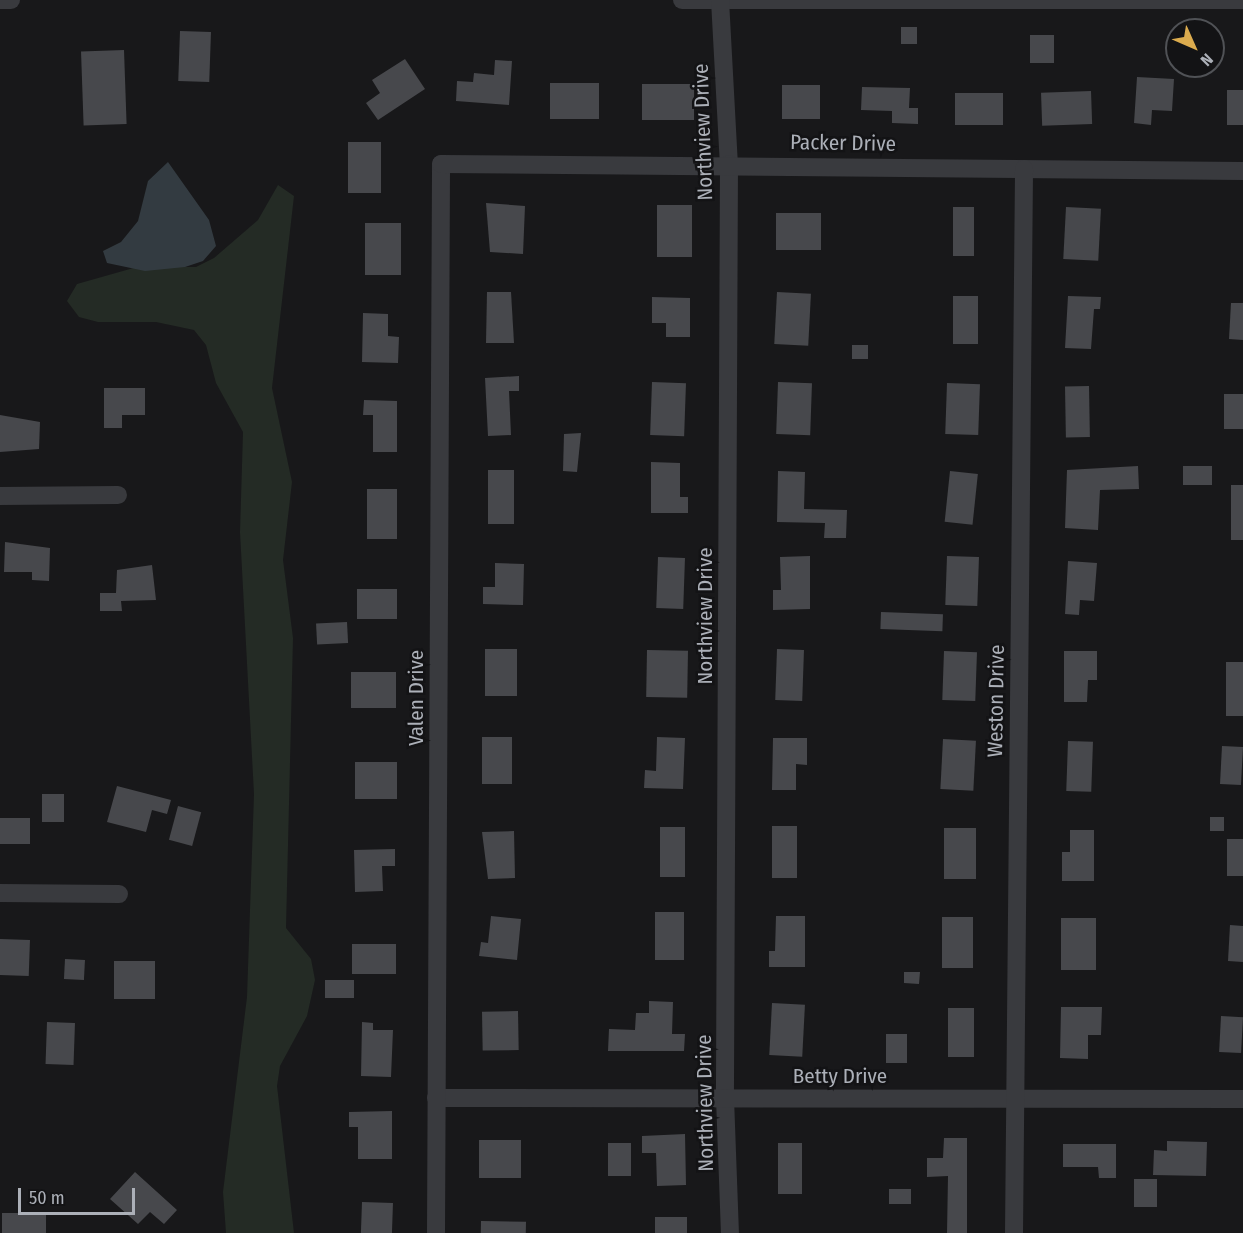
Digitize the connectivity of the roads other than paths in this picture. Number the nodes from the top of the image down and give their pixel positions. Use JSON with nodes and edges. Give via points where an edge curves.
{"nodes":[{"id":1,"x":0,"y":0,"type":"edge"},
{"id":2,"x":11,"y":0,"type":"edge"},
{"id":3,"x":682,"y":0,"type":"edge"},
{"id":4,"x":720,"y":0,"type":"edge"},
{"id":5,"x":1243,"y":0,"type":"edge"},
{"id":6,"x":1001,"y":1,"type":"edge"},
{"id":7,"x":441,"y":164,"type":"joint"},
{"id":8,"x":729,"y":164,"type":"junction"},
{"id":9,"x":1024,"y":169,"type":"junction"},
{"id":10,"x":1243,"y":171,"type":"edge"},
{"id":11,"x":118,"y":495,"type":"dead end"},
{"id":12,"x":0,"y":496,"type":"edge"},
{"id":13,"x":0,"y":893,"type":"edge"},
{"id":14,"x":119,"y":894,"type":"dead end"},
{"id":15,"x":436,"y":1098,"type":"junction"},
{"id":16,"x":725,"y":1098,"type":"junction"},
{"id":17,"x":1015,"y":1098,"type":"junction"},
{"id":18,"x":1243,"y":1099,"type":"edge"},
{"id":19,"x":436,"y":1233,"type":"edge"},
{"id":20,"x":730,"y":1233,"type":"edge"},
{"id":21,"x":1014,"y":1233,"type":"edge"}],
"edges":[{"from":1,"to":2,"type":"street"},
{"from":3,"to":4,"type":"street"},
{"from":4,"to":6,"type":"street"},
{"from":4,"to":8,"type":"street","name":"Northview Drive"},
{"from":5,"to":6,"type":"street"},
{"from":7,"to":8,"type":"street","name":"Packer Drive"},
{"from":7,"to":15,"type":"street","name":"Valen Drive"},
{"from":8,"to":9,"type":"street","name":"Packer Drive"},
{"from":8,"to":16,"type":"street","name":"Northview Drive"},
{"from":9,"to":10,"type":"street","name":"Packer Drive"},
{"from":9,"to":17,"type":"street","name":"Weston Drive"},
{"from":11,"to":12,"type":"street"},
{"from":13,"to":14,"type":"street"},
{"from":15,"to":16,"type":"street","name":"Betty Drive"},
{"from":15,"to":19,"type":"street","name":"Valen Drive"},
{"from":16,"to":17,"type":"street","name":"Betty Drive"},
{"from":16,"to":20,"type":"street","name":"Northview Drive"},
{"from":17,"to":18,"type":"street","name":"Betty Drive"},
{"from":17,"to":21,"type":"street","name":"Weston Drive"}]}
